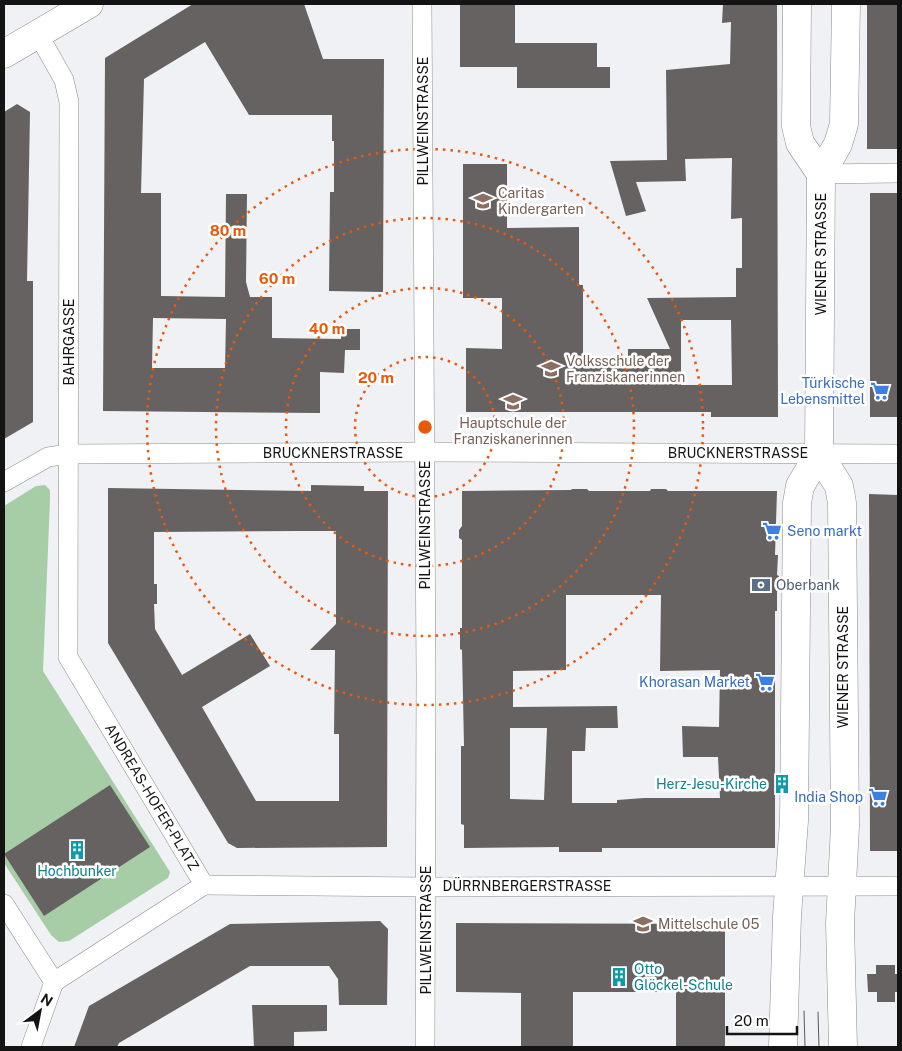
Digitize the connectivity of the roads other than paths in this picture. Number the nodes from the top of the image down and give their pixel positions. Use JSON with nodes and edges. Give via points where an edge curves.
{"nodes":[{"id":1,"x":89,"y":4,"type":"edge"},
{"id":2,"x":422,"y":4,"type":"edge"},
{"id":3,"x":797,"y":4,"type":"edge"},
{"id":4,"x":846,"y":4,"type":"edge"},
{"id":5,"x":38,"y":34,"type":"junction"},
{"id":6,"x":4,"y":54,"type":"edge"},
{"id":7,"x":898,"y":173,"type":"edge"},
{"id":8,"x":821,"y":174,"type":"junction"},
{"id":9,"x":424,"y":452,"type":"junction"},
{"id":10,"x":69,"y":454,"type":"junction"},
{"id":11,"x":820,"y":454,"type":"junction"},
{"id":12,"x":898,"y":454,"type":"edge"},
{"id":13,"x":4,"y":482,"type":"edge"},
{"id":14,"x":68,"y":657,"type":"joint"},
{"id":15,"x":204,"y":885,"type":"junction"},
{"id":16,"x":789,"y":885,"type":"junction"},
{"id":17,"x":842,"y":886,"type":"junction"},
{"id":18,"x":898,"y":886,"type":"edge"},
{"id":19,"x":426,"y":887,"type":"junction"},
{"id":20,"x":4,"y":904,"type":"edge"},
{"id":21,"x":54,"y":982,"type":"junction"},
{"id":22,"x":31,"y":1047,"type":"edge"},
{"id":23,"x":425,"y":1047,"type":"edge"},
{"id":24,"x":783,"y":1047,"type":"edge"},
{"id":25,"x":843,"y":1047,"type":"edge"}],
"edges":[{"from":1,"to":5,"type":"main road"},
{"from":2,"to":9,"type":"street","name":"PILLWEINSTRASSE"},
{"from":3,"to":8,"type":"main road","name":"WIENER STRASSE","via":[[796,126],[800,143]]},
{"from":4,"to":8,"type":"main road","name":"WIENER STRASSE","via":[[844,124],[838,144]]},
{"from":5,"to":6,"type":"main road"},
{"from":5,"to":10,"type":"street","name":"BAHRGASSE","via":[[64,80],[69,102]]},
{"from":7,"to":8,"type":"street"},
{"from":8,"to":11,"type":"main road","name":"WIENER STRASSE"},
{"from":9,"to":10,"type":"street","name":"BRUCKNERSTRASSE"},
{"from":9,"to":11,"type":"street","name":"BRUCKNERSTRASSE"},
{"from":9,"to":19,"type":"street","name":"PILLWEINSTRASSE"},
{"from":10,"to":13,"type":"street","name":"BRUCKNERSTRASSE","via":[[48,457]]},
{"from":10,"to":14,"type":"street","name":"BAHRGASSE"},
{"from":11,"to":12,"type":"street","name":"BRUCKNERSTRASSE"},
{"from":11,"to":16,"type":"main road","via":[[800,486],[797,503],[794,821]]},
{"from":11,"to":17,"type":"main road","name":"WIENER STRASSE","via":[[839,486],[842,503],[845,826]]},
{"from":14,"to":15,"type":"street","name":"ANDREAS-HOFER-PLATZ"},
{"from":15,"to":19,"type":"street","name":"DÜRRNBERGERSTRASSE"},
{"from":15,"to":21,"type":"street","name":"ANDREAS-HOFER-PLATZ"},
{"from":16,"to":17,"type":"street"},
{"from":16,"to":19,"type":"street","name":"DÜRRNBERGERSTRASSE"},
{"from":16,"to":24,"type":"main road"},
{"from":17,"to":18,"type":"street"},
{"from":17,"to":25,"type":"main road","name":"WIENER STRASSE"},
{"from":19,"to":23,"type":"street","name":"PILLWEINSTRASSE"},
{"from":20,"to":21,"type":"street"},
{"from":21,"to":22,"type":"street"}]}
